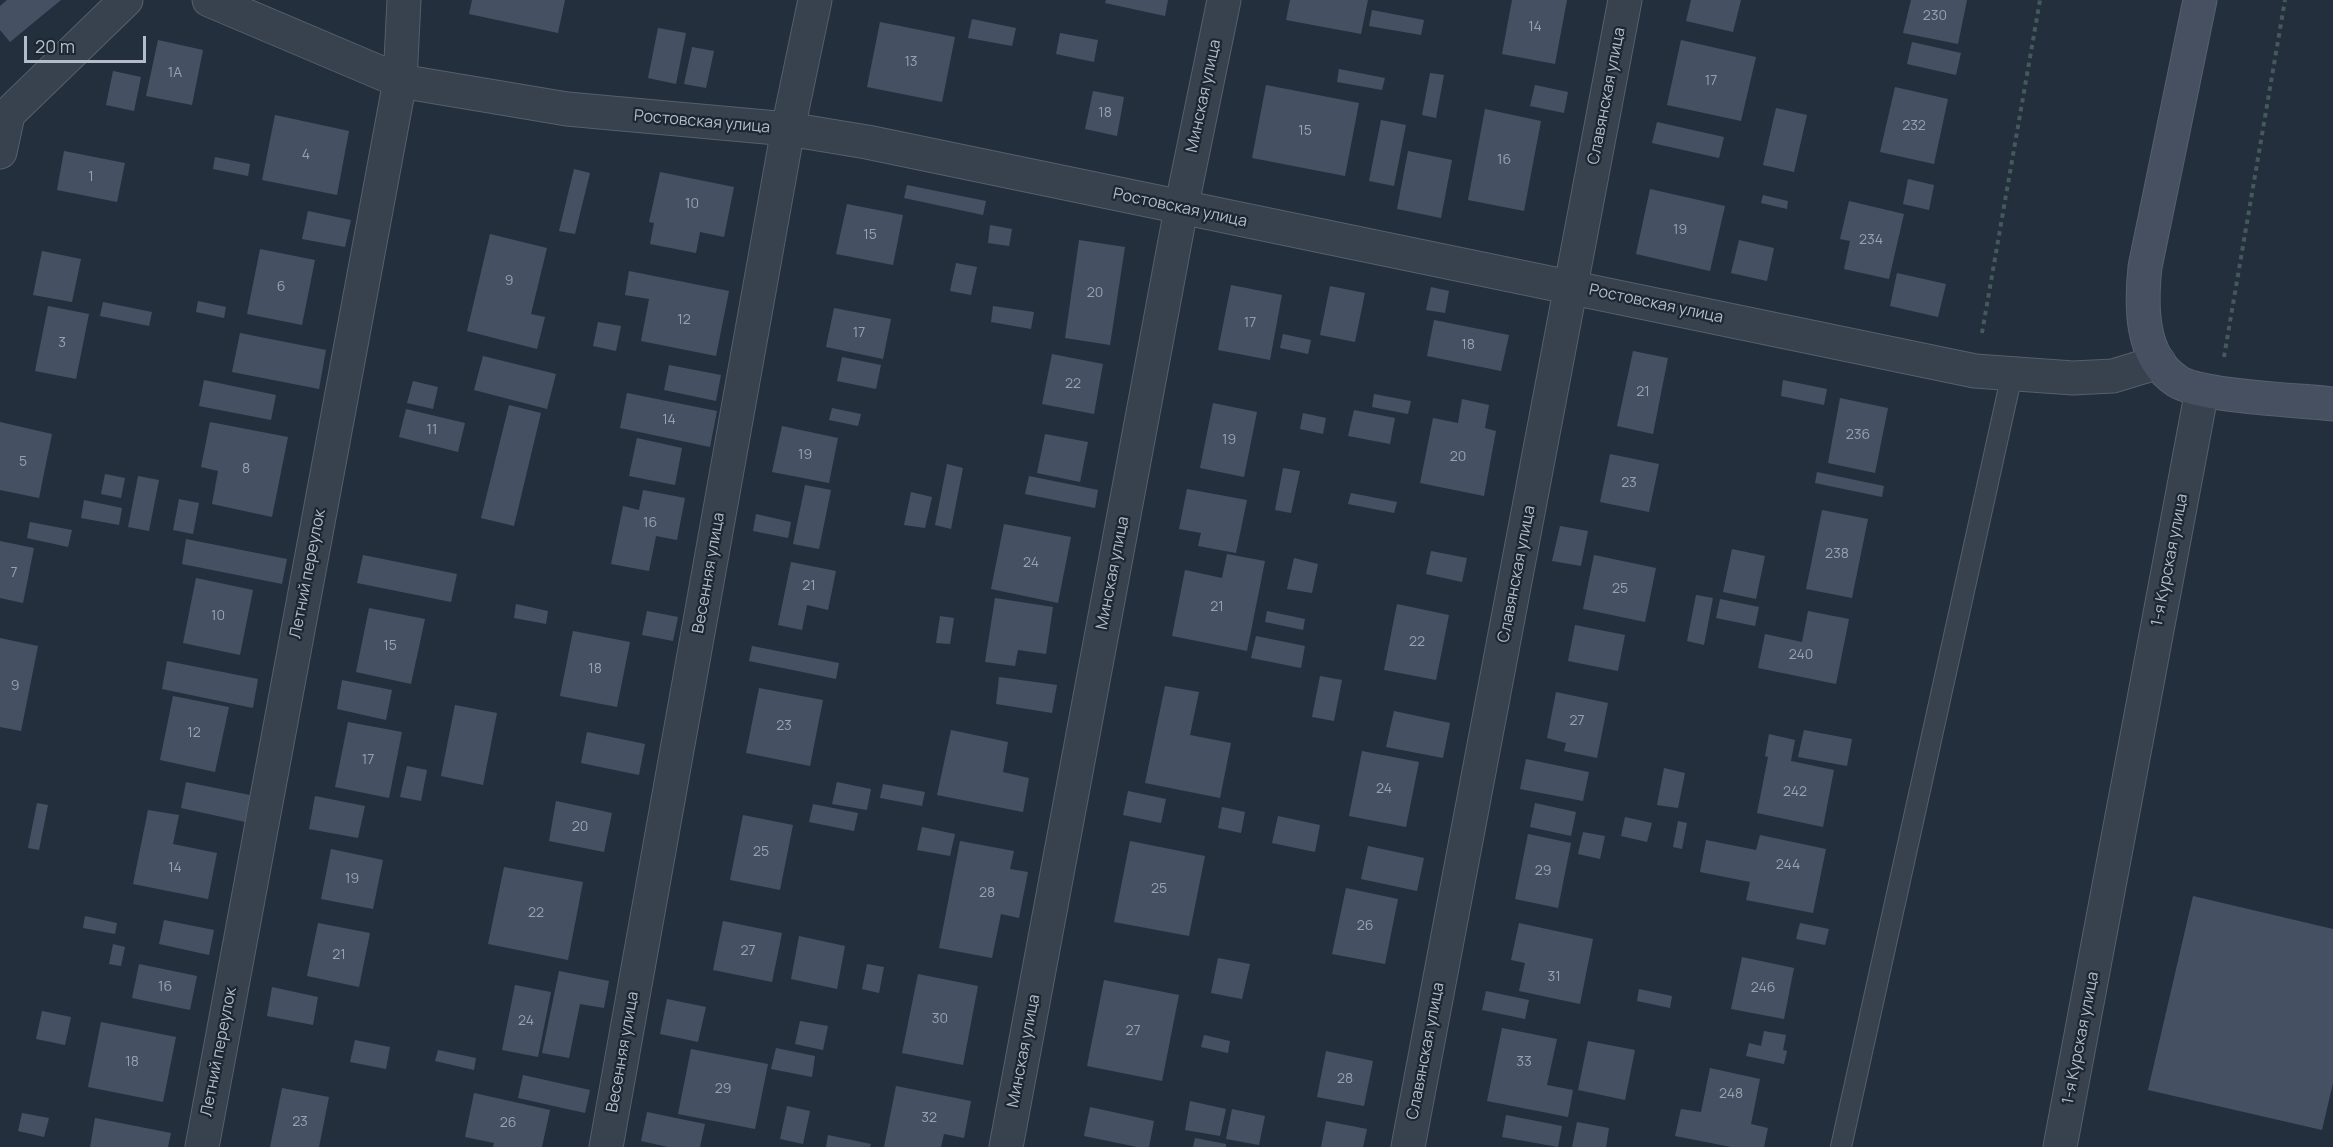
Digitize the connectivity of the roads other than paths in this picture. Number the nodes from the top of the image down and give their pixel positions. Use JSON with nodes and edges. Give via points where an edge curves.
{"nodes":[{"id":1,"x":126,"y":0,"type":"edge"},
{"id":2,"x":209,"y":0,"type":"edge"},
{"id":3,"x":404,"y":0,"type":"edge"},
{"id":4,"x":815,"y":0,"type":"edge"},
{"id":5,"x":1224,"y":0,"type":"edge"},
{"id":6,"x":1625,"y":0,"type":"edge"},
{"id":7,"x":2200,"y":0,"type":"edge"},
{"id":8,"x":400,"y":81,"type":"junction"},
{"id":9,"x":4,"y":118,"type":"edge"},
{"id":10,"x":788,"y":129,"type":"junction"},
{"id":11,"x":0,"y":152,"type":"edge"},
{"id":12,"x":1181,"y":208,"type":"junction"},
{"id":13,"x":1571,"y":286,"type":"junction"},
{"id":14,"x":2159,"y":362,"type":"junction"},
{"id":15,"x":2012,"y":374,"type":"junction"},
{"id":16,"x":2210,"y":391,"type":"junction"},
{"id":17,"x":2333,"y":404,"type":"edge"},
{"id":18,"x":202,"y":1147,"type":"edge"},
{"id":19,"x":606,"y":1147,"type":"edge"},
{"id":20,"x":1006,"y":1147,"type":"edge"},
{"id":21,"x":1408,"y":1147,"type":"edge"},
{"id":22,"x":1841,"y":1147,"type":"edge"},
{"id":23,"x":2060,"y":1147,"type":"edge"}],
"edges":[{"from":1,"to":9,"type":"street"},
{"from":2,"to":8,"type":"street","name":"Ростовская улица"},
{"from":3,"to":8,"type":"street","name":"Летний переулок"},
{"from":4,"to":10,"type":"street","name":"Весенняя улица"},
{"from":5,"to":12,"type":"street","name":"Минская улица"},
{"from":6,"to":13,"type":"street","name":"Славянская улица"},
{"from":7,"to":14,"type":"street","via":[[2145,267],[2144,328]]},
{"from":8,"to":10,"type":"street","name":"Ростовская улица","via":[[567,110]]},
{"from":8,"to":18,"type":"street","name":"Летний переулок"},
{"from":9,"to":11,"type":"street"},
{"from":10,"to":12,"type":"street","name":"Ростовская улица"},
{"from":10,"to":19,"type":"street","name":"Весенняя улица"},
{"from":12,"to":13,"type":"street","name":"Ростовская улица"},
{"from":12,"to":20,"type":"street","name":"Минская улица"},
{"from":13,"to":15,"type":"street","name":"Ростовская улица","via":[[1975,371]]},
{"from":13,"to":21,"type":"street","name":"Славянская улица"},
{"from":14,"to":15,"type":"street","name":"Ростовская улица","via":[[2113,376]]},
{"from":14,"to":16,"type":"street","via":[[2178,382]]},
{"from":15,"to":22,"type":"lane"},
{"from":16,"to":17,"type":"street"},
{"from":16,"to":23,"type":"street","name":"1-я Курская улица"}]}
